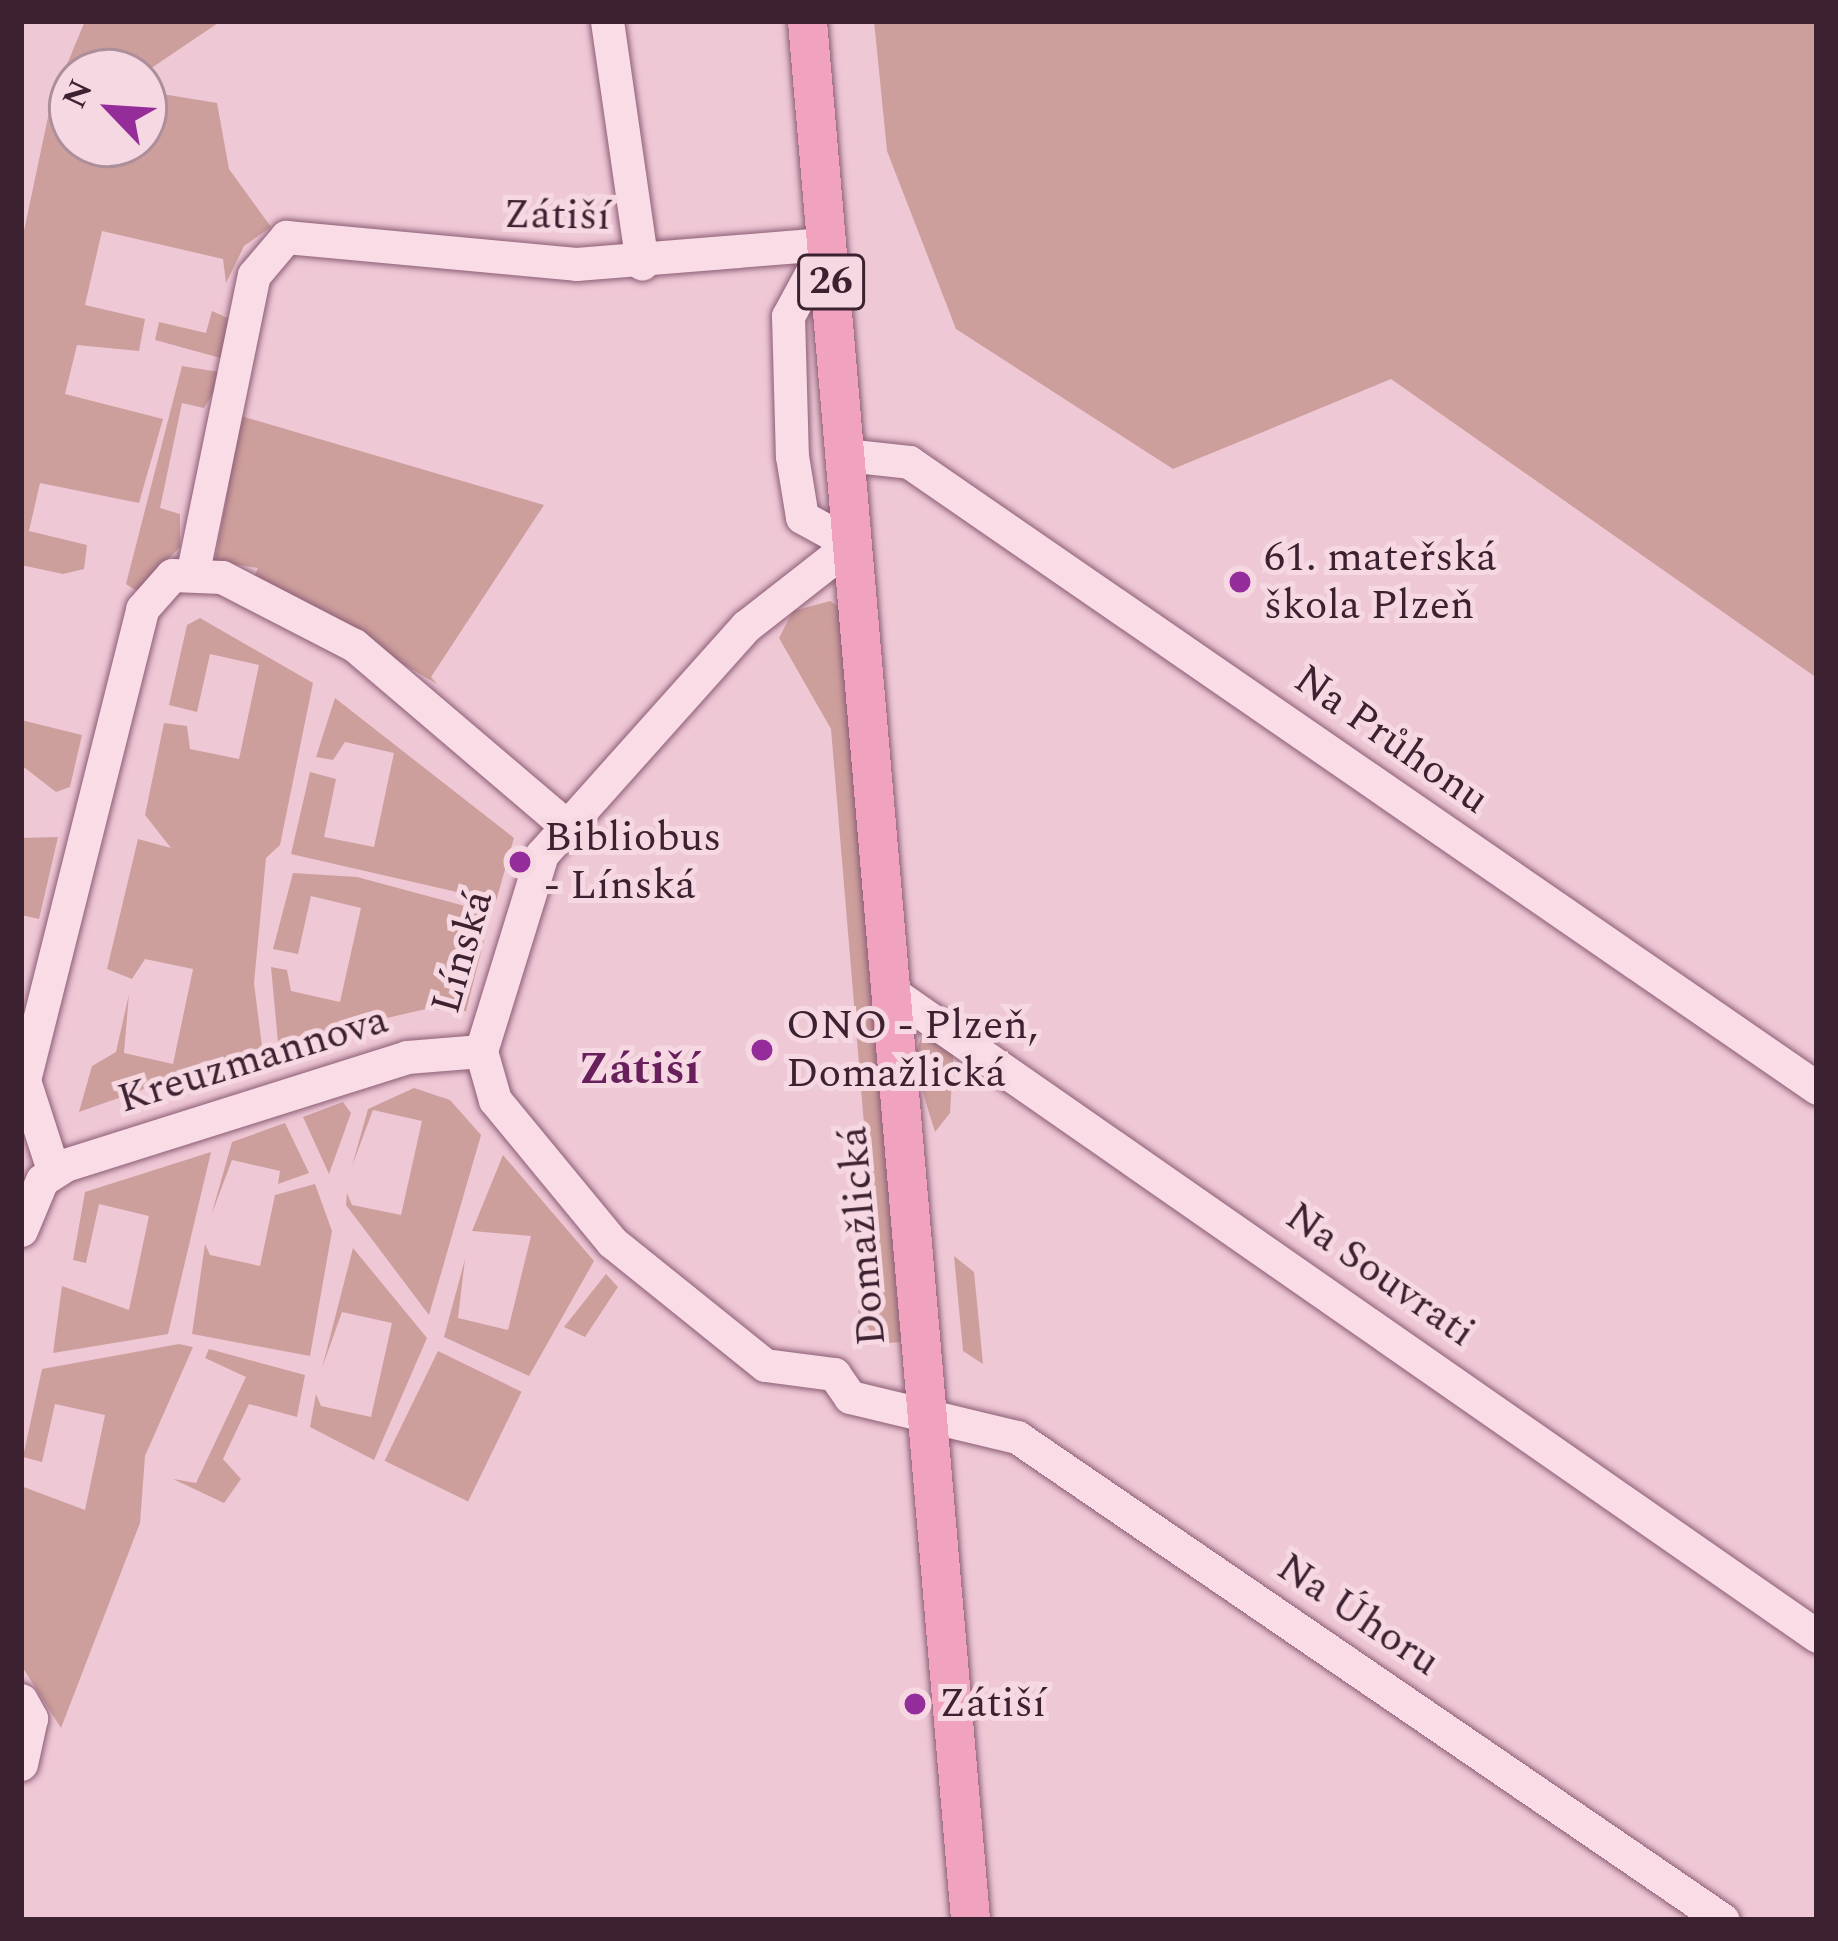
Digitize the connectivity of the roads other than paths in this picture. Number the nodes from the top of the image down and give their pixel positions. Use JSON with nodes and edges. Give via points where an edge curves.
{"nodes":[{"id":1,"x":607,"y":21,"type":"edge"},
{"id":2,"x":807,"y":21,"type":"edge"},
{"id":3,"x":827,"y":244,"type":"junction"},
{"id":4,"x":642,"y":262,"type":"junction"},
{"id":5,"x":845,"y":455,"type":"junction"},
{"id":6,"x":851,"y":544,"type":"junction"},
{"id":7,"x":193,"y":571,"type":"junction"},
{"id":8,"x":564,"y":824,"type":"junction"},
{"id":9,"x":890,"y":991,"type":"junction"},
{"id":10,"x":482,"y":1051,"type":"junction"},
{"id":11,"x":1817,"y":1088,"type":"edge"},
{"id":12,"x":53,"y":1170,"type":"junction"},
{"id":13,"x":21,"y":1230,"type":"edge"},
{"id":14,"x":927,"y":1414,"type":"junction"},
{"id":15,"x":1817,"y":1636,"type":"edge"},
{"id":16,"x":21,"y":1700,"type":"edge"},
{"id":17,"x":21,"y":1764,"type":"edge"},
{"id":18,"x":970,"y":1920,"type":"edge"},
{"id":19,"x":1723,"y":1920,"type":"edge"}],
"edges":[{"from":1,"to":4,"type":"street"},
{"from":2,"to":3,"type":"main road","name":"Domažlická","number":"26"},
{"from":3,"to":4,"type":"street","name":"Zátiší"},
{"from":3,"to":5,"type":"main road","name":"Domažlická","number":"26"},
{"from":3,"to":6,"type":"street","via":[[788,316],[793,456],[802,517]]},
{"from":4,"to":7,"type":"street","name":"Zátiší","via":[[405,255],[286,237],[254,275]]},
{"from":5,"to":6,"type":"main road","name":"Domažlická","number":"26"},
{"from":5,"to":11,"type":"street","name":"Na Průhonu","via":[[909,462]]},
{"from":6,"to":8,"type":"street","name":"Línská","via":[[746,626]]},
{"from":6,"to":9,"type":"main road","name":"Domažlická","number":"26"},
{"from":7,"to":8,"type":"street","via":[[354,645]]},
{"from":7,"to":12,"type":"street","via":[[162,583],[142,609],[25,1080]]},
{"from":8,"to":10,"type":"street","name":"Línská","via":[[531,882]]},
{"from":9,"to":14,"type":"main road","name":"Domažlická","number":"26"},
{"from":9,"to":15,"type":"street","name":"Na Souvrati"},
{"from":10,"to":12,"type":"street","name":"Kreuzmannova","via":[[406,1057]]},
{"from":10,"to":14,"type":"street","name":"Línská","via":[[495,1100],[612,1242],[693,1314],[764,1366],[834,1374],[850,1397]]},
{"from":12,"to":13,"type":"street"},
{"from":14,"to":18,"type":"main road","name":"Domažlická","number":"26"},
{"from":14,"to":19,"type":"street","name":"Na Úhoru","via":[[1033,1446]]},
{"from":16,"to":17,"type":"street","via":[[32,1718]]}]}
